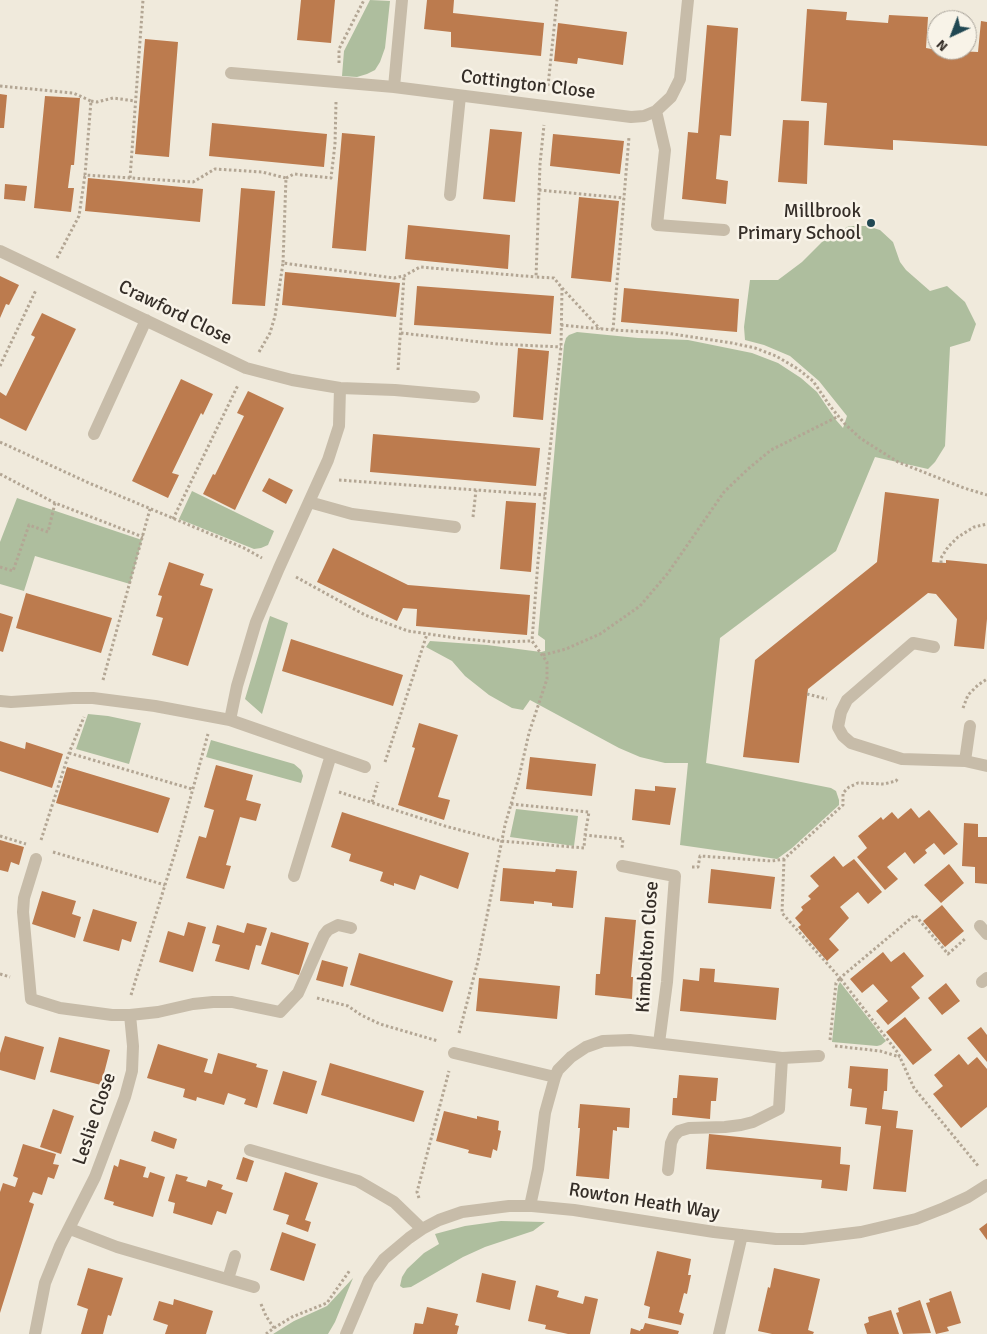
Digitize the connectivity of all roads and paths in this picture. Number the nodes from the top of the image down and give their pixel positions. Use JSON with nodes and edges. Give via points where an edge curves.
{"nodes":[{"id":1,"x":143,"y":0,"type":"edge"},
{"id":2,"x":364,"y":0,"type":"edge"},
{"id":3,"x":402,"y":0,"type":"edge"},
{"id":4,"x":556,"y":0,"type":"edge"},
{"id":5,"x":688,"y":0,"type":"edge"},
{"id":6,"x":231,"y":73,"type":"dead end"},
{"id":7,"x":338,"y":82,"type":"junction"},
{"id":8,"x":0,"y":86,"type":"edge"},
{"id":9,"x":394,"y":87,"type":"junction"},
{"id":10,"x":460,"y":96,"type":"junction"},
{"id":11,"x":92,"y":100,"type":"junction"},
{"id":12,"x":135,"y":101,"type":"junction"},
{"id":13,"x":546,"y":107,"type":"junction"},
{"id":14,"x":656,"y":111,"type":"junction"},
{"id":15,"x":631,"y":117,"type":"junction"},
{"id":16,"x":85,"y":175,"type":"junction"},
{"id":17,"x":130,"y":178,"type":"junction"},
{"id":18,"x":286,"y":178,"type":"junction"},
{"id":19,"x":539,"y":190,"type":"junction"},
{"id":20,"x":450,"y":195,"type":"dead end"},
{"id":21,"x":624,"y":198,"type":"junction"},
{"id":22,"x":724,"y":230,"type":"dead end"},
{"id":23,"x":0,"y":251,"type":"edge"},
{"id":24,"x":283,"y":263,"type":"junction"},
{"id":25,"x":45,"y":271,"type":"junction"},
{"id":26,"x":404,"y":276,"type":"junction"},
{"id":27,"x":536,"y":277,"type":"junction"},
{"id":28,"x":562,"y":288,"type":"junction"},
{"id":29,"x":146,"y":320,"type":"junction"},
{"id":30,"x":561,"y":325,"type":"junction"},
{"id":31,"x":600,"y":329,"type":"junction"},
{"id":32,"x":613,"y":330,"type":"junction"},
{"id":33,"x":401,"y":333,"type":"junction"},
{"id":34,"x":561,"y":346,"type":"junction"},
{"id":35,"x":0,"y":366,"type":"edge"},
{"id":36,"x":246,"y":368,"type":"junction"},
{"id":37,"x":340,"y":388,"type":"junction"},
{"id":38,"x":396,"y":390,"type":"junction"},
{"id":39,"x":474,"y":397,"type":"dead end"},
{"id":40,"x":838,"y":416,"type":"junction"},
{"id":41,"x":94,"y":434,"type":"dead end"},
{"id":42,"x":0,"y":474,"type":"edge"},
{"id":43,"x":320,"y":478,"type":"junction"},
{"id":44,"x":545,"y":495,"type":"junction"},
{"id":45,"x":987,"y":495,"type":"edge"},
{"id":46,"x":309,"y":502,"type":"junction"},
{"id":47,"x":55,"y":503,"type":"junction"},
{"id":48,"x":150,"y":510,"type":"dead end"},
{"id":49,"x":173,"y":519,"type":"dead end"},
{"id":50,"x":987,"y":524,"type":"edge"},
{"id":51,"x":455,"y":527,"type":"dead end"},
{"id":52,"x":143,"y":537,"type":"junction"},
{"id":53,"x":941,"y":563,"type":"dead end"},
{"id":54,"x":0,"y":567,"type":"edge"},
{"id":55,"x":427,"y":634,"type":"dead end"},
{"id":56,"x":934,"y":647,"type":"dead end"},
{"id":57,"x":543,"y":655,"type":"junction"},
{"id":58,"x":987,"y":679,"type":"edge"},
{"id":59,"x":93,"y":698,"type":"junction"},
{"id":60,"x":0,"y":701,"type":"edge"},
{"id":61,"x":213,"y":717,"type":"junction"},
{"id":62,"x":230,"y":720,"type":"junction"},
{"id":63,"x":970,"y":726,"type":"joint"},
{"id":64,"x":69,"y":753,"type":"junction"},
{"id":65,"x":331,"y":755,"type":"junction"},
{"id":66,"x":902,"y":759,"type":"junction"},
{"id":67,"x":965,"y":761,"type":"junction"},
{"id":68,"x":987,"y":766,"type":"edge"},
{"id":69,"x":365,"y":767,"type":"dead end"},
{"id":70,"x":383,"y":767,"type":"dead end"},
{"id":71,"x":380,"y":776,"type":"dead end"},
{"id":72,"x":322,"y":786,"type":"junction"},
{"id":73,"x":192,"y":789,"type":"junction"},
{"id":74,"x":372,"y":802,"type":"junction"},
{"id":75,"x":511,"y":804,"type":"junction"},
{"id":76,"x":585,"y":835,"type":"junction"},
{"id":77,"x":0,"y":836,"type":"edge"},
{"id":78,"x":501,"y":841,"type":"junction"},
{"id":79,"x":31,"y":846,"type":"dead end"},
{"id":80,"x":48,"y":851,"type":"dead end"},
{"id":81,"x":37,"y":854,"type":"joint"},
{"id":82,"x":784,"y":859,"type":"junction"},
{"id":83,"x":622,"y":866,"type":"joint"},
{"id":84,"x":294,"y":876,"type":"dead end"},
{"id":85,"x":675,"y":876,"type":"junction"},
{"id":86,"x":165,"y":885,"type":"junction"},
{"id":87,"x":351,"y":928,"type":"dead end"},
{"id":88,"x":984,"y":930,"type":"edge"},
{"id":89,"x":840,"y":978,"type":"junction"},
{"id":90,"x":298,"y":993,"type":"junction"},
{"id":91,"x":130,"y":1015,"type":"junction"},
{"id":92,"x":659,"y":1043,"type":"junction"},
{"id":93,"x":454,"y":1050,"type":"junction"},
{"id":94,"x":819,"y":1056,"type":"dead end"},
{"id":95,"x":782,"y":1058,"type":"junction"},
{"id":96,"x":901,"y":1058,"type":"junction"},
{"id":97,"x":555,"y":1077,"type":"junction"},
{"id":98,"x":250,"y":1150,"type":"dead end"},
{"id":99,"x":981,"y":1169,"type":"dead end"},
{"id":100,"x":668,"y":1170,"type":"dead end"},
{"id":101,"x":987,"y":1185,"type":"edge"},
{"id":102,"x":530,"y":1206,"type":"junction"},
{"id":103,"x":424,"y":1228,"type":"junction"},
{"id":104,"x":70,"y":1229,"type":"junction"},
{"id":105,"x":742,"y":1235,"type":"junction"},
{"id":106,"x":235,"y":1256,"type":"dead end"},
{"id":107,"x":384,"y":1259,"type":"junction"},
{"id":108,"x":228,"y":1279,"type":"junction"},
{"id":109,"x":254,"y":1287,"type":"joint"},
{"id":110,"x":274,"y":1328,"type":"junction"},
{"id":111,"x":35,"y":1334,"type":"edge"},
{"id":112,"x":266,"y":1334,"type":"edge"},
{"id":113,"x":346,"y":1334,"type":"edge"},
{"id":114,"x":719,"y":1334,"type":"edge"}],
"edges":[{"from":1,"to":12,"type":"path"},
{"from":2,"to":7,"type":"path","via":[[339,49]]},
{"from":3,"to":9,"type":"street"},
{"from":4,"to":13,"type":"path"},
{"from":5,"to":14,"type":"street","via":[[680,80],[671,97]]},
{"from":6,"to":7,"type":"street","name":"Cottington Close"},
{"from":7,"to":9,"type":"street","name":"Cottington Close"},
{"from":7,"to":18,"type":"path","via":[[336,144],[331,178],[294,174]]},
{"from":8,"to":11,"type":"path","via":[[72,92]]},
{"from":9,"to":10,"type":"street","name":"Cottington Close"},
{"from":10,"to":13,"type":"street","name":"Cottington Close"},
{"from":10,"to":20,"type":"street"},
{"from":11,"to":12,"type":"path"},
{"from":11,"to":16,"type":"path"},
{"from":12,"to":17,"type":"path"},
{"from":13,"to":15,"type":"street","name":"Cottington Close"},
{"from":13,"to":19,"type":"path"},
{"from":14,"to":15,"type":"street","name":"Cottington Close"},
{"from":14,"to":22,"type":"street","via":[[665,150],[657,225]]},
{"from":15,"to":21,"type":"path"},
{"from":16,"to":17,"type":"path"},
{"from":16,"to":25,"type":"path","via":[[79,216],[56,259]]},
{"from":17,"to":18,"type":"path","via":[[194,182],[215,169],[262,172]]},
{"from":18,"to":24,"type":"path"},
{"from":19,"to":21,"type":"path"},
{"from":19,"to":27,"type":"path"},
{"from":21,"to":32,"type":"path"},
{"from":23,"to":25,"type":"street","name":"Crawford Close"},
{"from":24,"to":26,"type":"path","via":[[394,278]]},
{"from":24,"to":36,"type":"path","via":[[270,333]]},
{"from":25,"to":29,"type":"street","name":"Crawford Close"},
{"from":25,"to":35,"type":"path"},
{"from":26,"to":27,"type":"path","via":[[420,267]]},
{"from":26,"to":33,"type":"path"},
{"from":27,"to":28,"type":"path","via":[[554,278]]},
{"from":28,"to":30,"type":"path"},
{"from":28,"to":31,"type":"path"},
{"from":29,"to":36,"type":"street","name":"Crawford Close"},
{"from":29,"to":41,"type":"street"},
{"from":30,"to":31,"type":"path"},
{"from":30,"to":34,"type":"path"},
{"from":31,"to":32,"type":"path"},
{"from":32,"to":40,"type":"path","via":[[666,333],[732,343],[776,356],[813,381]]},
{"from":33,"to":34,"type":"path","via":[[498,344]]},
{"from":33,"to":38,"type":"path"},
{"from":34,"to":44,"type":"path"},
{"from":36,"to":37,"type":"street","name":"Crawford Close"},
{"from":36,"to":49,"type":"path"},
{"from":37,"to":38,"type":"street","name":"Crawford Close"},
{"from":37,"to":43,"type":"street","via":[[339,426]]},
{"from":38,"to":39,"type":"street","name":"Crawford Close"},
{"from":40,"to":45,"type":"path","via":[[860,438],[898,462]]},
{"from":40,"to":57,"type":"path","via":[[770,450],[724,492],[668,573],[640,606],[600,634]]},
{"from":42,"to":47,"type":"path"},
{"from":43,"to":44,"type":"path"},
{"from":43,"to":46,"type":"street"},
{"from":44,"to":57,"type":"path","via":[[532,641]]},
{"from":46,"to":51,"type":"street","via":[[352,514]]},
{"from":46,"to":62,"type":"street","via":[[256,622]]},
{"from":47,"to":52,"type":"path"},
{"from":47,"to":54,"type":"path","via":[[48,532],[29,525],[13,571]]},
{"from":48,"to":52,"type":"path"},
{"from":50,"to":53,"type":"path","via":[[974,527],[958,537],[948,547]]},
{"from":52,"to":59,"type":"path","via":[[103,681]]},
{"from":55,"to":70,"type":"path"},
{"from":56,"to":66,"type":"street","via":[[913,643],[846,700],[841,712],[838,727],[851,743]]},
{"from":57,"to":75,"type":"path","via":[[547,662],[547,679]]},
{"from":58,"to":63,"type":"path","via":[[964,702],[962,711]]},
{"from":59,"to":60,"type":"street"},
{"from":59,"to":61,"type":"street"},
{"from":59,"to":64,"type":"path"},
{"from":61,"to":62,"type":"street"},
{"from":61,"to":73,"type":"path"},
{"from":62,"to":65,"type":"street"},
{"from":63,"to":67,"type":"street"},
{"from":64,"to":73,"type":"path"},
{"from":64,"to":81,"type":"path"},
{"from":65,"to":69,"type":"street"},
{"from":65,"to":72,"type":"street"},
{"from":66,"to":67,"type":"street"},
{"from":66,"to":82,"type":"path","via":[[901,774],[896,782],[858,783],[849,787],[842,793],[843,805]]},
{"from":67,"to":68,"type":"street"},
{"from":71,"to":74,"type":"path"},
{"from":72,"to":74,"type":"path"},
{"from":72,"to":84,"type":"street"},
{"from":73,"to":86,"type":"path"},
{"from":74,"to":78,"type":"path"},
{"from":75,"to":76,"type":"path","via":[[588,812]]},
{"from":75,"to":78,"type":"path"},
{"from":76,"to":78,"type":"path","via":[[584,848]]},
{"from":76,"to":83,"type":"path","via":[[623,839]]},
{"from":77,"to":79,"type":"path"},
{"from":78,"to":93,"type":"path","via":[[478,961]]},
{"from":80,"to":86,"type":"path"},
{"from":81,"to":91,"type":"street","via":[[23,912],[31,999],[60,1008]]},
{"from":82,"to":85,"type":"path","via":[[700,856],[698,867],[675,867]]},
{"from":82,"to":89,"type":"path","via":[[782,913]]},
{"from":83,"to":85,"type":"street","name":"Kimbolton Close"},
{"from":85,"to":92,"type":"street","name":"Kimbolton Close"},
{"from":86,"to":91,"type":"path","via":[[132,993]]},
{"from":87,"to":90,"type":"street","via":[[338,925],[328,930]]},
{"from":88,"to":89,"type":"path","via":[[948,954],[915,915]]},
{"from":89,"to":96,"type":"path"},
{"from":89,"to":96,"type":"path","via":[[836,983],[830,1046],[880,1051]]},
{"from":90,"to":91,"type":"street","via":[[280,1012],[232,1002],[213,1002]]},
{"from":90,"to":93,"type":"path","via":[[348,1006],[380,1024]]},
{"from":91,"to":104,"type":"street","name":"Leslie Close","via":[[132,1071],[125,1097],[95,1177]]},
{"from":92,"to":95,"type":"street","name":"Kimbolton Close"},
{"from":92,"to":97,"type":"street","name":"Kimbolton Close","via":[[604,1041],[586,1046],[558,1070]]},
{"from":93,"to":97,"type":"street"},
{"from":93,"to":103,"type":"path","via":[[417,1192]]},
{"from":94,"to":95,"type":"street","name":"Kimbolton Close"},
{"from":95,"to":100,"type":"street","via":[[780,1109],[741,1125],[679,1131],[671,1143]]},
{"from":96,"to":99,"type":"path","via":[[914,1088]]},
{"from":97,"to":102,"type":"street","name":"Kimbolton Close","via":[[544,1113]]},
{"from":98,"to":103,"type":"street","via":[[358,1181],[394,1202]]},
{"from":101,"to":105,"type":"street","name":"Rowton Heath Way","via":[[944,1208],[861,1232],[803,1239]]},
{"from":102,"to":103,"type":"street","name":"Rowton Heath Way","via":[[462,1212]]},
{"from":102,"to":105,"type":"street","name":"Rowton Heath Way"},
{"from":103,"to":107,"type":"street","name":"Rowton Heath Way"},
{"from":104,"to":108,"type":"street","via":[[117,1247]]},
{"from":104,"to":111,"type":"street","name":"Leslie Close","via":[[45,1282]]},
{"from":105,"to":114,"type":"street"},
{"from":106,"to":108,"type":"street"},
{"from":107,"to":110,"type":"path","via":[[354,1264],[327,1303]]},
{"from":107,"to":113,"type":"street","name":"Rowton Heath Way","via":[[369,1280]]},
{"from":108,"to":109,"type":"street"},
{"from":109,"to":110,"type":"path"},
{"from":110,"to":112,"type":"path"}]}
